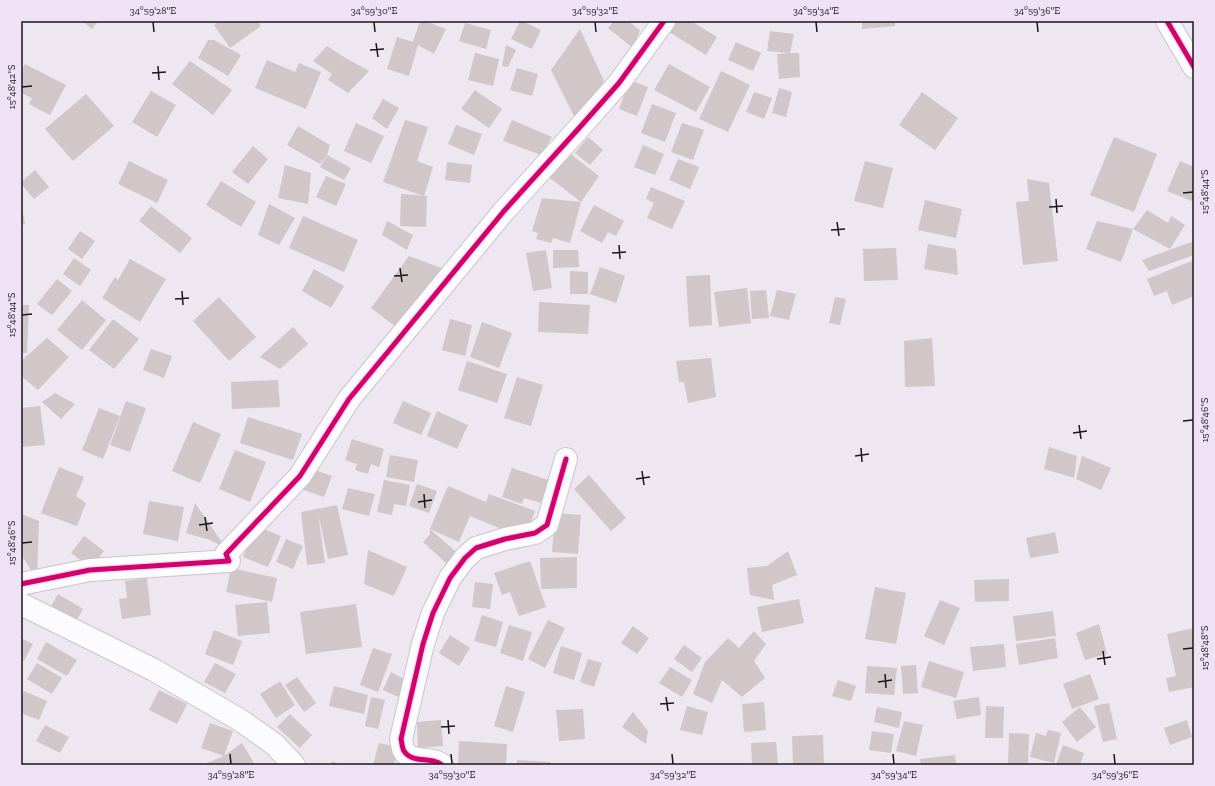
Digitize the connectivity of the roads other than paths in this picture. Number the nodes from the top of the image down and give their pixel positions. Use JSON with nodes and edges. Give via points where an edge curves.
{"nodes":[{"id":1,"x":664,"y":21,"type":"edge"},
{"id":2,"x":1167,"y":21,"type":"edge"},
{"id":3,"x":1194,"y":66,"type":"edge"},
{"id":4,"x":566,"y":459,"type":"dead end"},
{"id":5,"x":21,"y":584,"type":"edge"},
{"id":6,"x":21,"y":604,"type":"edge"},
{"id":7,"x":294,"y":765,"type":"edge"},
{"id":8,"x":442,"y":765,"type":"edge"}],
"edges":[{"from":1,"to":5,"type":"street","via":[[618,83],[504,211],[354,393],[300,476],[226,554],[229,561],[90,570]]},
{"from":2,"to":3,"type":"street"},
{"from":4,"to":8,"type":"street","via":[[546,525],[535,533],[476,548],[450,578],[433,613],[423,644],[401,739],[404,751],[412,758],[438,761]]},
{"from":6,"to":7,"type":"street","via":[[154,670],[240,720],[274,744]]}]}
